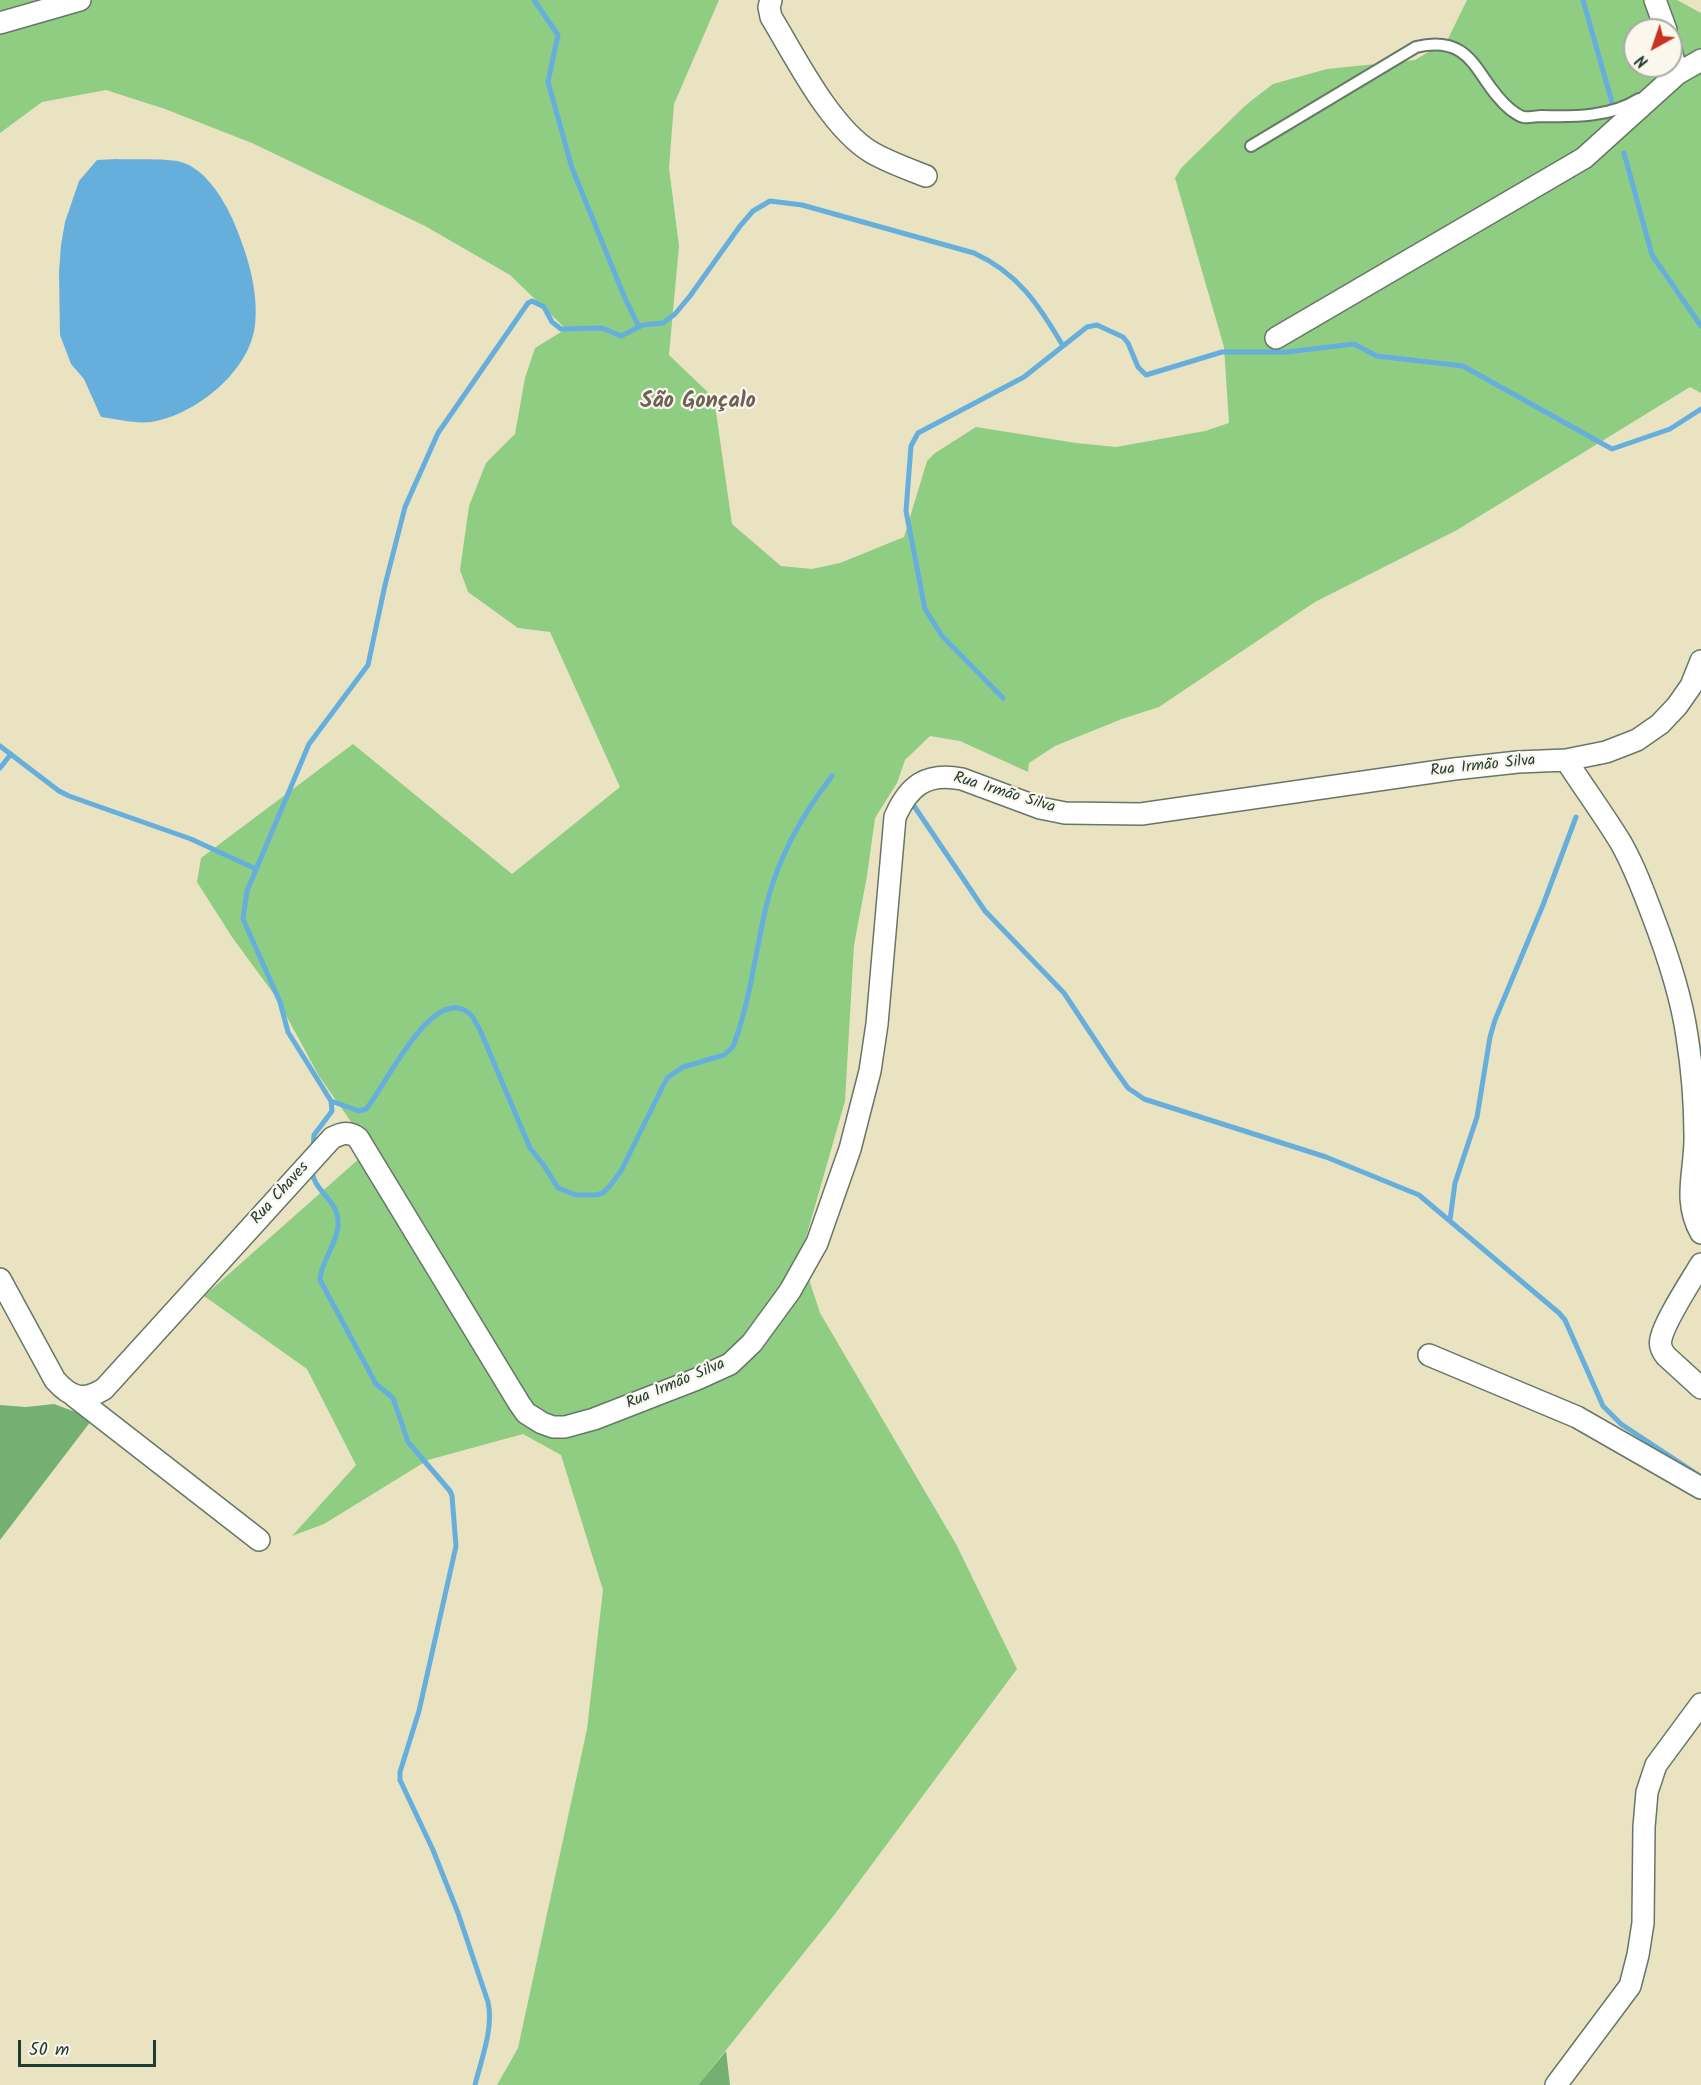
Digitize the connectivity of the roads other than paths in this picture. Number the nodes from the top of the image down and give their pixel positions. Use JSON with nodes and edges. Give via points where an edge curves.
{"nodes":[{"id":1,"x":80,"y":0,"type":"edge"},
{"id":2,"x":771,"y":0,"type":"edge"},
{"id":3,"x":1655,"y":0,"type":"edge"},
{"id":4,"x":1662,"y":18,"type":"edge"},
{"id":5,"x":7,"y":21,"type":"edge"},
{"id":6,"x":1701,"y":60,"type":"edge"},
{"id":7,"x":1683,"y":70,"type":"edge"},
{"id":8,"x":1671,"y":78,"type":"edge"},
{"id":9,"x":1673,"y":78,"type":"edge"},
{"id":10,"x":1251,"y":146,"type":"dead end"},
{"id":11,"x":926,"y":176,"type":"dead end"},
{"id":12,"x":1276,"y":338,"type":"dead end"},
{"id":13,"x":1701,"y":661,"type":"edge"},
{"id":14,"x":1566,"y":760,"type":"junction"},
{"id":15,"x":1692,"y":1019,"type":"edge"},
{"id":16,"x":1701,"y":1233,"type":"edge"},
{"id":17,"x":1701,"y":1264,"type":"edge"},
{"id":18,"x":0,"y":1279,"type":"edge"},
{"id":19,"x":1429,"y":1355,"type":"dead end"},
{"id":20,"x":1701,"y":1388,"type":"edge"},
{"id":21,"x":74,"y":1396,"type":"junction"},
{"id":22,"x":533,"y":1418,"type":"joint"},
{"id":23,"x":1701,"y":1488,"type":"edge"},
{"id":24,"x":259,"y":1540,"type":"dead end"},
{"id":25,"x":1701,"y":1704,"type":"edge"},
{"id":26,"x":1556,"y":2085,"type":"edge"}],
"edges":[{"from":1,"to":5,"type":"street"},
{"from":2,"to":11,"type":"street","via":[[771,17],[833,116],[872,153]]},
{"from":3,"to":4,"type":"street"},
{"from":6,"to":7,"type":"street"},
{"from":8,"to":10,"type":"lane","via":[[1632,104],[1607,112],[1522,117],[1510,109],[1459,49],[1430,44],[1416,47]]},
{"from":9,"to":12,"type":"street","via":[[1584,158]]},
{"from":13,"to":14,"type":"street","name":"Rua Irmão Silva","via":[[1686,693],[1660,724],[1637,740],[1606,752]]},
{"from":14,"to":15,"type":"street","via":[[1621,844],[1639,880]]},
{"from":14,"to":22,"type":"street","name":"Rua Irmão Silva","via":[[1454,769],[1141,813],[1065,813],[951,776],[913,788],[895,817],[870,1071],[850,1149],[806,1266],[775,1314],[730,1364],[575,1425],[553,1427]]},
{"from":15,"to":16,"type":"street","via":[[1695,1137],[1690,1205]]},
{"from":17,"to":20,"type":"street","via":[[1660,1341],[1666,1356]]},
{"from":18,"to":21,"type":"street","via":[[55,1380]]},
{"from":19,"to":23,"type":"street","via":[[1577,1417]]},
{"from":21,"to":22,"type":"street","name":"Rua Chaves","via":[[95,1395],[104,1389],[332,1138],[351,1133],[358,1138],[519,1403]]},
{"from":21,"to":24,"type":"street"},
{"from":25,"to":26,"type":"street","via":[[1656,1765],[1647,1791],[1643,1923],[1630,1986]]}]}
